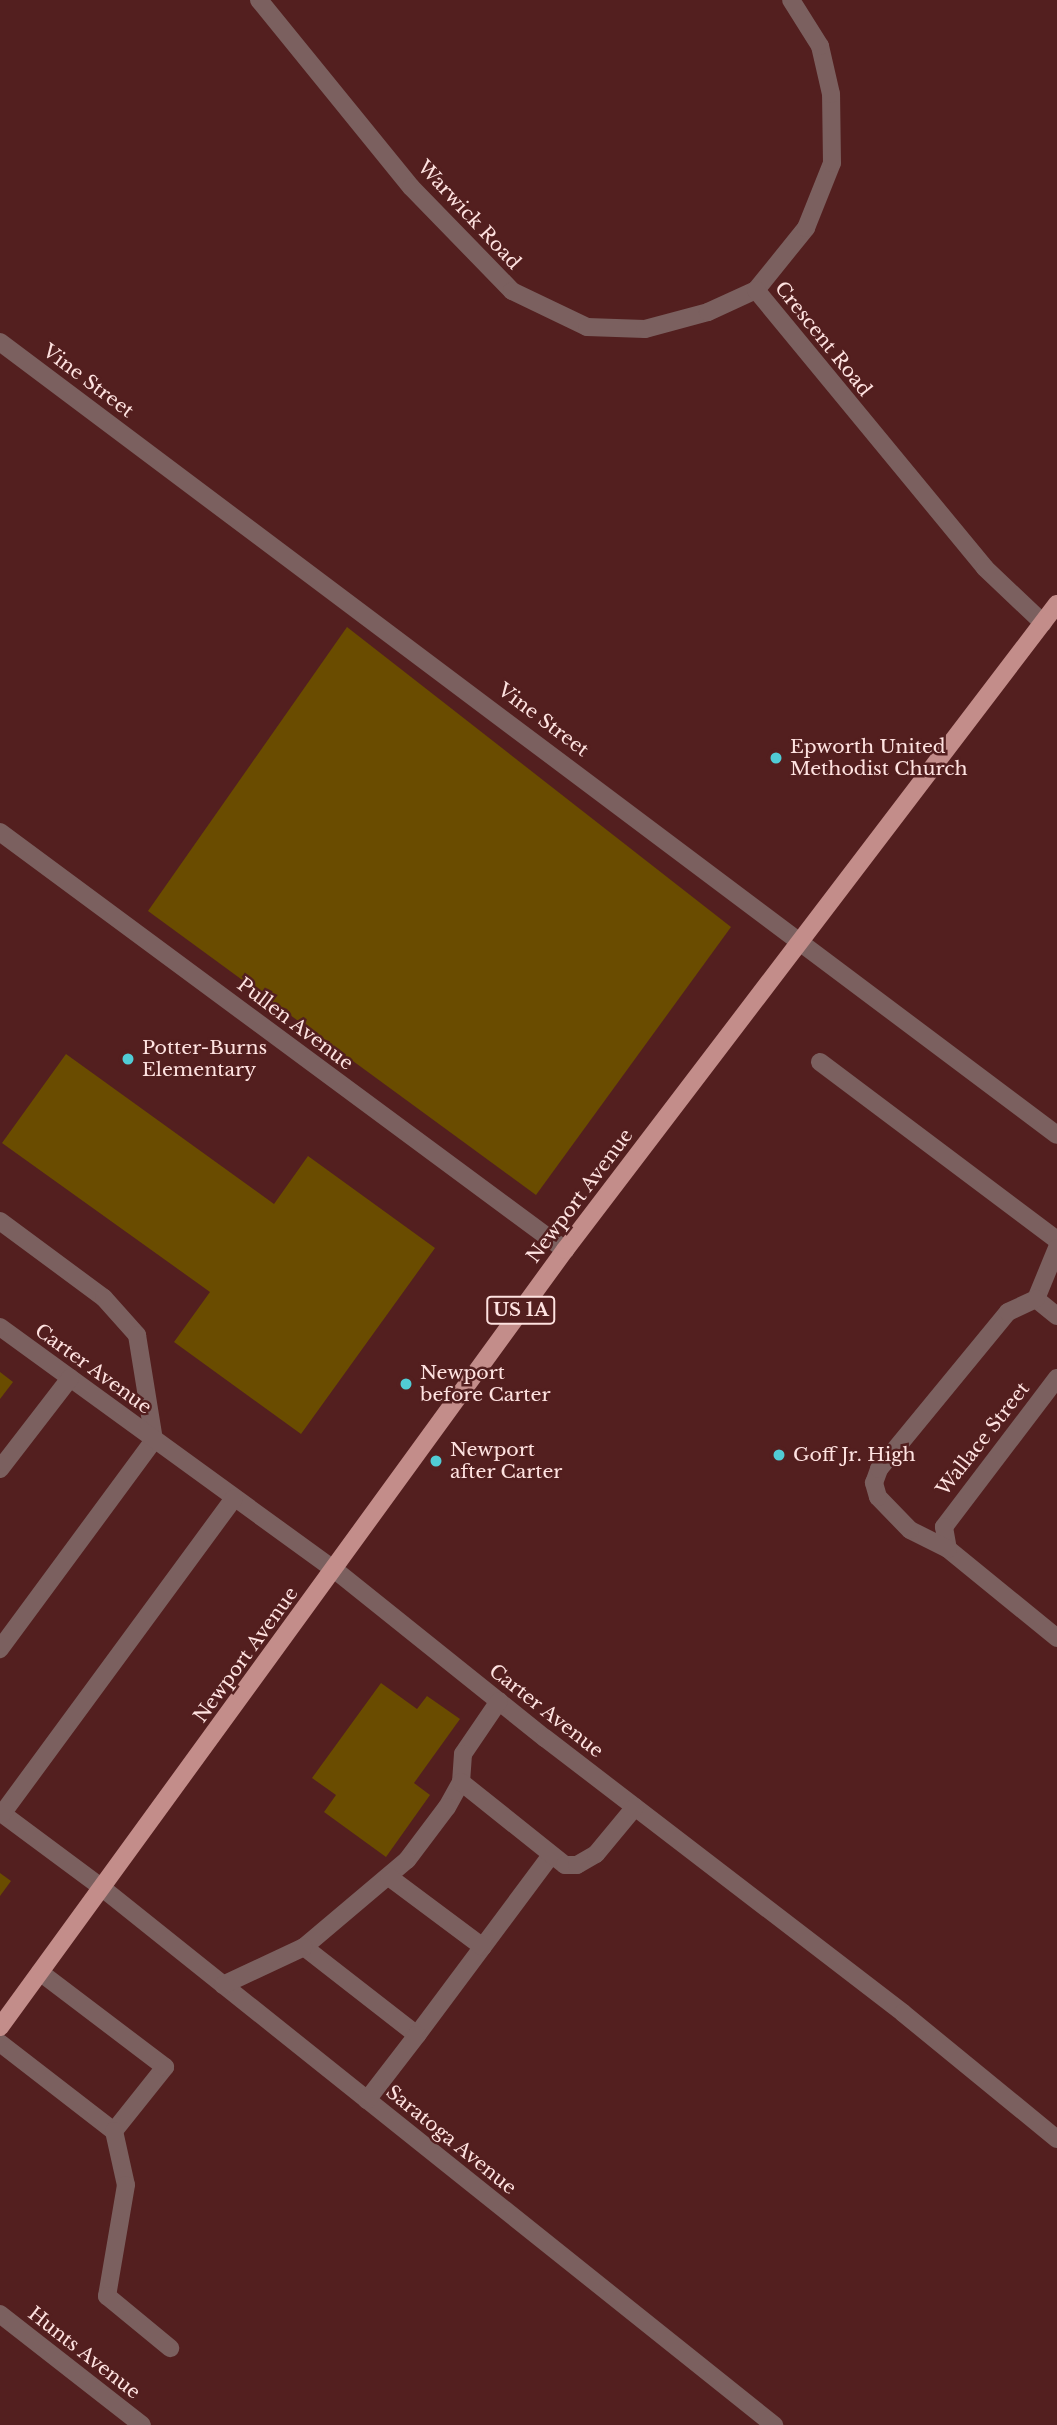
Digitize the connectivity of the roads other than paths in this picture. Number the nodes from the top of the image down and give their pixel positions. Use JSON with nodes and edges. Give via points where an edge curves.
{"nodes":[{"id":1,"x":259,"y":0,"type":"edge"},
{"id":2,"x":791,"y":0,"type":"edge"},
{"id":3,"x":756,"y":290,"type":"junction"},
{"id":4,"x":0,"y":342,"type":"edge"},
{"id":5,"x":1057,"y":604,"type":"edge"},
{"id":6,"x":1043,"y":622,"type":"junction"},
{"id":7,"x":0,"y":831,"type":"edge"},
{"id":8,"x":801,"y":938,"type":"junction"},
{"id":9,"x":820,"y":1062,"type":"dead end"},
{"id":10,"x":1057,"y":1135,"type":"edge"},
{"id":11,"x":0,"y":1221,"type":"edge"},
{"id":12,"x":1057,"y":1240,"type":"edge"},
{"id":13,"x":1057,"y":1248,"type":"edge"},
{"id":14,"x":565,"y":1250,"type":"junction"},
{"id":15,"x":1036,"y":1299,"type":"junction"},
{"id":16,"x":1057,"y":1316,"type":"edge"},
{"id":17,"x":0,"y":1327,"type":"edge"},
{"id":18,"x":70,"y":1378,"type":"junction"},
{"id":19,"x":1057,"y":1378,"type":"edge"},
{"id":20,"x":154,"y":1440,"type":"junction"},
{"id":21,"x":0,"y":1469,"type":"edge"},
{"id":22,"x":234,"y":1498,"type":"junction"},
{"id":23,"x":948,"y":1549,"type":"junction"},
{"id":24,"x":335,"y":1570,"type":"junction"},
{"id":25,"x":1057,"y":1638,"type":"edge"},
{"id":26,"x":0,"y":1649,"type":"edge"},
{"id":27,"x":499,"y":1701,"type":"junction"},
{"id":28,"x":461,"y":1782,"type":"junction"},
{"id":29,"x":635,"y":1807,"type":"junction"},
{"id":30,"x":1,"y":1813,"type":"edge"},
{"id":31,"x":551,"y":1855,"type":"junction"},
{"id":32,"x":389,"y":1877,"type":"junction"},
{"id":33,"x":101,"y":1887,"type":"junction"},
{"id":34,"x":304,"y":1947,"type":"junction"},
{"id":35,"x":483,"y":1947,"type":"junction"},
{"id":36,"x":40,"y":1972,"type":"junction"},
{"id":37,"x":223,"y":1985,"type":"junction"},
{"id":38,"x":0,"y":2027,"type":"edge"},
{"id":39,"x":417,"y":2035,"type":"junction"},
{"id":40,"x":0,"y":2043,"type":"edge"},
{"id":41,"x":367,"y":2100,"type":"junction"},
{"id":42,"x":114,"y":2131,"type":"junction"},
{"id":43,"x":1057,"y":2139,"type":"edge"},
{"id":44,"x":0,"y":2314,"type":"edge"},
{"id":45,"x":170,"y":2348,"type":"dead end"},
{"id":46,"x":142,"y":2425,"type":"edge"},
{"id":47,"x":774,"y":2425,"type":"edge"}],
"edges":[{"from":1,"to":3,"type":"street","name":"Warwick Road","via":[[411,187],[512,291],[587,327],[645,329],[708,312]]},
{"from":2,"to":3,"type":"street","name":"Crescent Road","via":[[820,46],[831,94],[832,163],[806,228]]},
{"from":3,"to":6,"type":"street","name":"Crescent Road","via":[[985,568]]},
{"from":4,"to":8,"type":"street","name":"Vine Street"},
{"from":5,"to":6,"type":"main road","name":"Newport Avenue","number":"US 1A"},
{"from":6,"to":8,"type":"main road","name":"Newport Avenue","number":"US 1A"},
{"from":7,"to":14,"type":"street","name":"Pullen Avenue"},
{"from":8,"to":10,"type":"street","name":"Vine Street"},
{"from":8,"to":14,"type":"main road","name":"Newport Avenue","number":"US 1A"},
{"from":9,"to":12,"type":"street"},
{"from":11,"to":20,"type":"street","via":[[104,1298],[136,1335]]},
{"from":13,"to":15,"type":"street"},
{"from":14,"to":24,"type":"main road","name":"Newport Avenue","number":"US 1A"},
{"from":15,"to":16,"type":"street"},
{"from":15,"to":23,"type":"street","via":[[1008,1312],[879,1469],[874,1483],[877,1497],[910,1530]]},
{"from":17,"to":18,"type":"street","name":"Carter Avenue"},
{"from":18,"to":20,"type":"street","name":"Carter Avenue"},
{"from":18,"to":21,"type":"street"},
{"from":19,"to":23,"type":"street","name":"Wallace Street","via":[[944,1527]]},
{"from":20,"to":22,"type":"street","name":"Carter Avenue"},
{"from":20,"to":26,"type":"street"},
{"from":22,"to":24,"type":"street","name":"Carter Avenue"},
{"from":22,"to":30,"type":"street"},
{"from":23,"to":25,"type":"street"},
{"from":24,"to":27,"type":"street","name":"Carter Avenue"},
{"from":24,"to":33,"type":"main road","name":"Newport Avenue","number":"US 1A"},
{"from":27,"to":28,"type":"street","via":[[463,1754]]},
{"from":27,"to":29,"type":"street","name":"Carter Avenue"},
{"from":28,"to":31,"type":"street"},
{"from":28,"to":32,"type":"street","via":[[422,1841]]},
{"from":29,"to":31,"type":"street","via":[[586,1861],[565,1865]]},
{"from":29,"to":43,"type":"street","name":"Carter Avenue","via":[[904,2013]]},
{"from":30,"to":33,"type":"street","name":"Saratoga Avenue"},
{"from":31,"to":35,"type":"street"},
{"from":32,"to":34,"type":"street"},
{"from":32,"to":35,"type":"street"},
{"from":33,"to":36,"type":"main road","name":"Newport Avenue","number":"US 1A"},
{"from":33,"to":37,"type":"street","name":"Saratoga Avenue"},
{"from":34,"to":37,"type":"street"},
{"from":34,"to":39,"type":"street"},
{"from":35,"to":39,"type":"street"},
{"from":36,"to":38,"type":"main road","name":"Newport Avenue","number":"US 1A"},
{"from":36,"to":42,"type":"street","via":[[165,2067]]},
{"from":37,"to":41,"type":"street","name":"Saratoga Avenue"},
{"from":39,"to":41,"type":"street"},
{"from":40,"to":42,"type":"street"},
{"from":41,"to":47,"type":"street","name":"Saratoga Avenue"},
{"from":42,"to":45,"type":"street","via":[[126,2185],[107,2296]]},
{"from":44,"to":46,"type":"street","name":"Hunts Avenue"}]}
